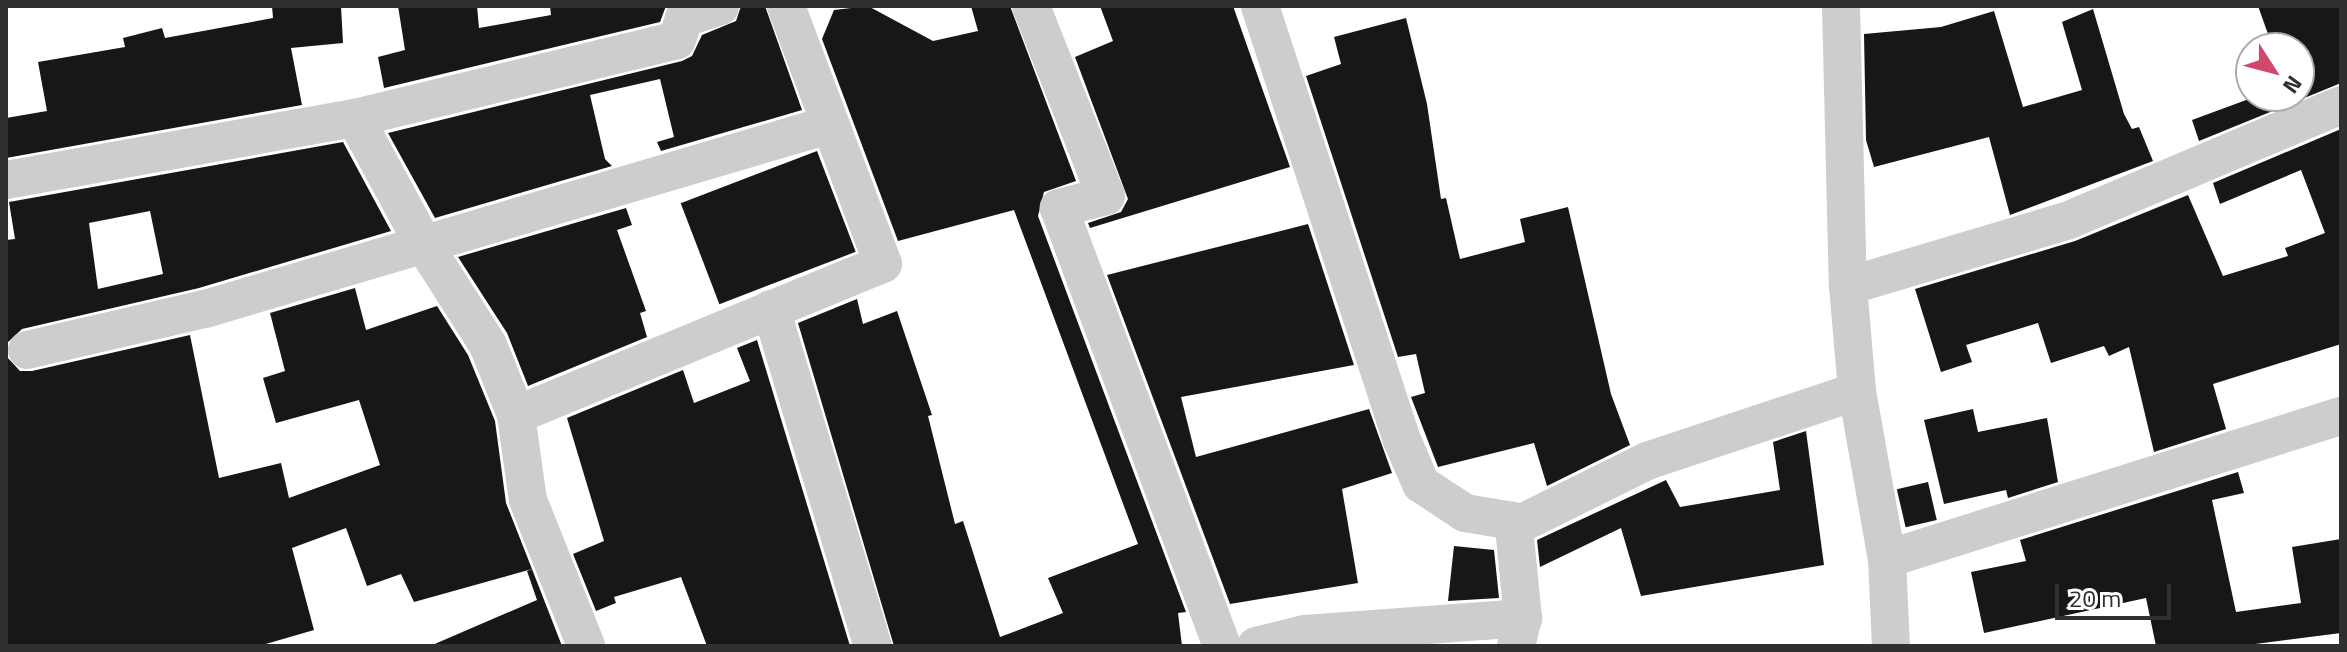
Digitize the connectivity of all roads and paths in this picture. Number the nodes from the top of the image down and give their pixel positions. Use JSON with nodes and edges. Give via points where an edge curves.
{"nodes":[{"id":1,"x":720,"y":6,"type":"edge"},
{"id":2,"x":786,"y":6,"type":"edge"},
{"id":3,"x":1031,"y":6,"type":"edge"},
{"id":4,"x":1260,"y":6,"type":"edge"},
{"id":5,"x":1841,"y":6,"type":"edge"},
{"id":6,"x":2341,"y":105,"type":"edge"},
{"id":7,"x":355,"y":118,"type":"junction"},
{"id":8,"x":828,"y":125,"type":"junction"},
{"id":9,"x":6,"y":180,"type":"edge"},
{"id":10,"x":423,"y":243,"type":"junction"},
{"id":11,"x":1848,"y":286,"type":"junction"},
{"id":12,"x":771,"y":309,"type":"junction"},
{"id":13,"x":27,"y":350,"type":"dead end"},
{"id":14,"x":1857,"y":391,"type":"junction"},
{"id":15,"x":516,"y":415,"type":"junction"},
{"id":16,"x":2341,"y":416,"type":"edge"},
{"id":17,"x":1514,"y":527,"type":"junction"},
{"id":18,"x":1887,"y":559,"type":"junction"},
{"id":19,"x":1519,"y":632,"type":"edge"},
{"id":20,"x":586,"y":646,"type":"edge"},
{"id":21,"x":873,"y":646,"type":"edge"},
{"id":22,"x":1222,"y":646,"type":"edge"},
{"id":23,"x":1256,"y":646,"type":"edge"},
{"id":24,"x":1891,"y":646,"type":"edge"}],
"edges":[{"from":1,"to":7,"type":"street","via":[[684,18],[677,40]]},
{"from":2,"to":8,"type":"street"},
{"from":3,"to":22,"type":"street","via":[[1106,196],[1059,208]]},
{"from":4,"to":17,"type":"street","via":[[1421,484],[1465,513],[1513,521]]},
{"from":5,"to":11,"type":"street"},
{"from":6,"to":11,"type":"street","via":[[2069,220]]},
{"from":7,"to":9,"type":"street"},
{"from":7,"to":10,"type":"street"},
{"from":8,"to":10,"type":"street"},
{"from":8,"to":12,"type":"street","via":[[883,264]]},
{"from":10,"to":13,"type":"street","via":[[205,309]]},
{"from":10,"to":15,"type":"street","via":[[488,345]]},
{"from":11,"to":14,"type":"street"},
{"from":12,"to":15,"type":"street"},
{"from":12,"to":21,"type":"street"},
{"from":14,"to":17,"type":"street","via":[[1647,461]]},
{"from":14,"to":18,"type":"street"},
{"from":15,"to":20,"type":"street","via":[[528,500]]},
{"from":16,"to":18,"type":"street"},
{"from":17,"to":19,"type":"street"},
{"from":18,"to":24,"type":"street"},
{"from":19,"to":23,"type":"street","via":[[1305,634]]}]}
